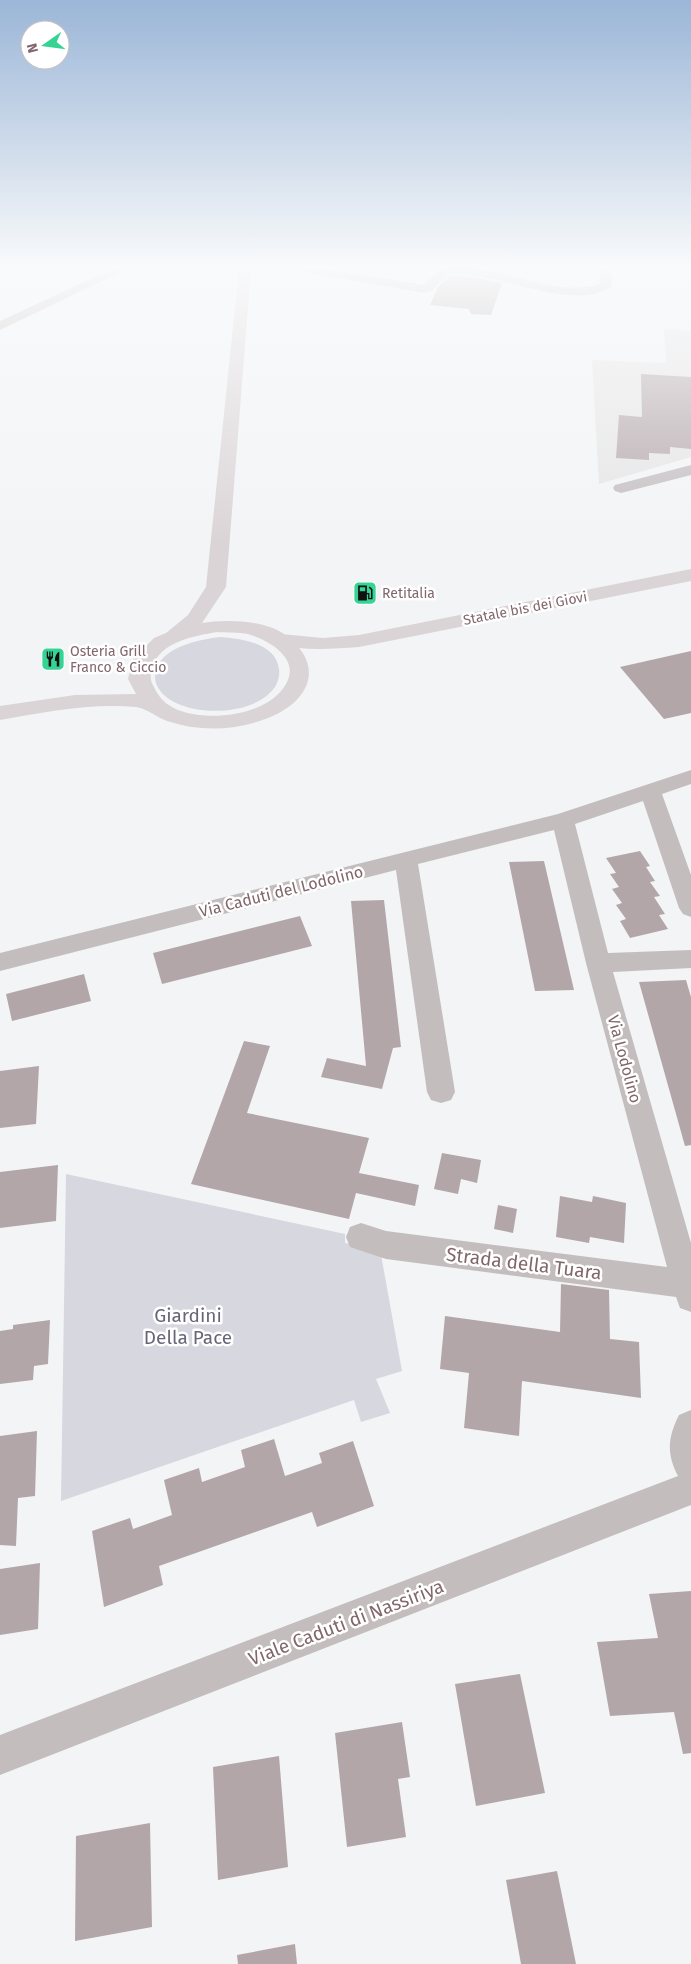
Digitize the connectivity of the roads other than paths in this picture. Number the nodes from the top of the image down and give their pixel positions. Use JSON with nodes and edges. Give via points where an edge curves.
{"nodes":[{"id":1,"x":237,"y":361,"type":"edge"},
{"id":2,"x":691,"y":470,"type":"edge"},
{"id":3,"x":621,"y":488,"type":"dead end"},
{"id":4,"x":691,"y":575,"type":"edge"},
{"id":5,"x":691,"y":586,"type":"edge"},
{"id":6,"x":216,"y":587,"type":"junction"},
{"id":7,"x":561,"y":601,"type":"junction"},
{"id":8,"x":243,"y":627,"type":"junction"},
{"id":9,"x":171,"y":637,"type":"junction"},
{"id":10,"x":282,"y":640,"type":"junction"},
{"id":11,"x":359,"y":641,"type":"junction"},
{"id":12,"x":139,"y":669,"type":"junction"},
{"id":13,"x":300,"y":671,"type":"junction"},
{"id":14,"x":62,"y":701,"type":"junction"},
{"id":15,"x":151,"y":704,"type":"junction"},
{"id":16,"x":0,"y":713,"type":"edge"},
{"id":17,"x":691,"y":777,"type":"edge"},
{"id":18,"x":650,"y":790,"type":"junction"},
{"id":19,"x":563,"y":820,"type":"junction"},
{"id":20,"x":406,"y":859,"type":"junction"},
{"id":21,"x":691,"y":908,"type":"edge"},
{"id":22,"x":691,"y":959,"type":"edge"},
{"id":23,"x":0,"y":962,"type":"edge"},
{"id":24,"x":598,"y":963,"type":"junction"},
{"id":25,"x":441,"y":1092,"type":"dead end"},
{"id":26,"x":361,"y":1237,"type":"dead end"},
{"id":27,"x":689,"y":1290,"type":"edge"},
{"id":28,"x":691,"y":1426,"type":"edge"},
{"id":29,"x":691,"y":1466,"type":"edge"},
{"id":30,"x":691,"y":1488,"type":"edge"},
{"id":31,"x":0,"y":1755,"type":"edge"}],
"edges":[{"from":1,"to":6,"type":"main road"},
{"from":2,"to":3,"type":"street"},
{"from":4,"to":7,"type":"main road","name":"Statale bis dei Giovi"},
{"from":5,"to":7,"type":"main road","via":[[630,597]]},
{"from":6,"to":8,"type":"main road","via":[[229,614]]},
{"from":6,"to":9,"type":"main road","via":[[196,619]]},
{"from":7,"to":11,"type":"main road","name":"Statale bis dei Giovi"},
{"from":8,"to":9,"type":"main road","name":"Statale bis dei Giovi","via":[[194,629]]},
{"from":8,"to":10,"type":"main road","name":"Statale bis dei Giovi"},
{"from":9,"to":12,"type":"main road","name":"Statale bis dei Giovi","via":[[145,656]]},
{"from":10,"to":11,"type":"main road","name":"Statale bis dei Giovi","via":[[323,644]]},
{"from":10,"to":13,"type":"main road","name":"Statale bis dei Giovi","via":[[292,649]]},
{"from":11,"to":13,"type":"main road","name":"Statale bis dei Giovi","via":[[321,656]]},
{"from":12,"to":14,"type":"main road","name":"Statale bis dei Giovi","via":[[96,690]]},
{"from":12,"to":15,"type":"main road","via":[[142,693]]},
{"from":13,"to":15,"type":"main road","name":"Statale bis dei Giovi","via":[[296,686],[284,700],[243,719],[191,720],[168,714]]},
{"from":14,"to":15,"type":"main road","name":"Statale bis dei Giovi","via":[[94,699]]},
{"from":14,"to":16,"type":"main road","name":"Statale bis dei Giovi"},
{"from":17,"to":18,"type":"street"},
{"from":18,"to":19,"type":"street"},
{"from":18,"to":21,"type":"street"},
{"from":19,"to":20,"type":"street","name":"Via Caduti del Lodolino"},
{"from":19,"to":24,"type":"street","name":"Via Lodolino"},
{"from":20,"to":23,"type":"street","name":"Via Caduti del Lodolino"},
{"from":20,"to":25,"type":"street"},
{"from":22,"to":24,"type":"street"},
{"from":24,"to":27,"type":"street","name":"Via Lodolino"},
{"from":26,"to":27,"type":"street","name":"Strada della Tuara","via":[[386,1245]]},
{"from":28,"to":29,"type":"street","via":[[685,1448]]},
{"from":30,"to":31,"type":"street","name":"Viale Caduti di Nassiriya"}]}
